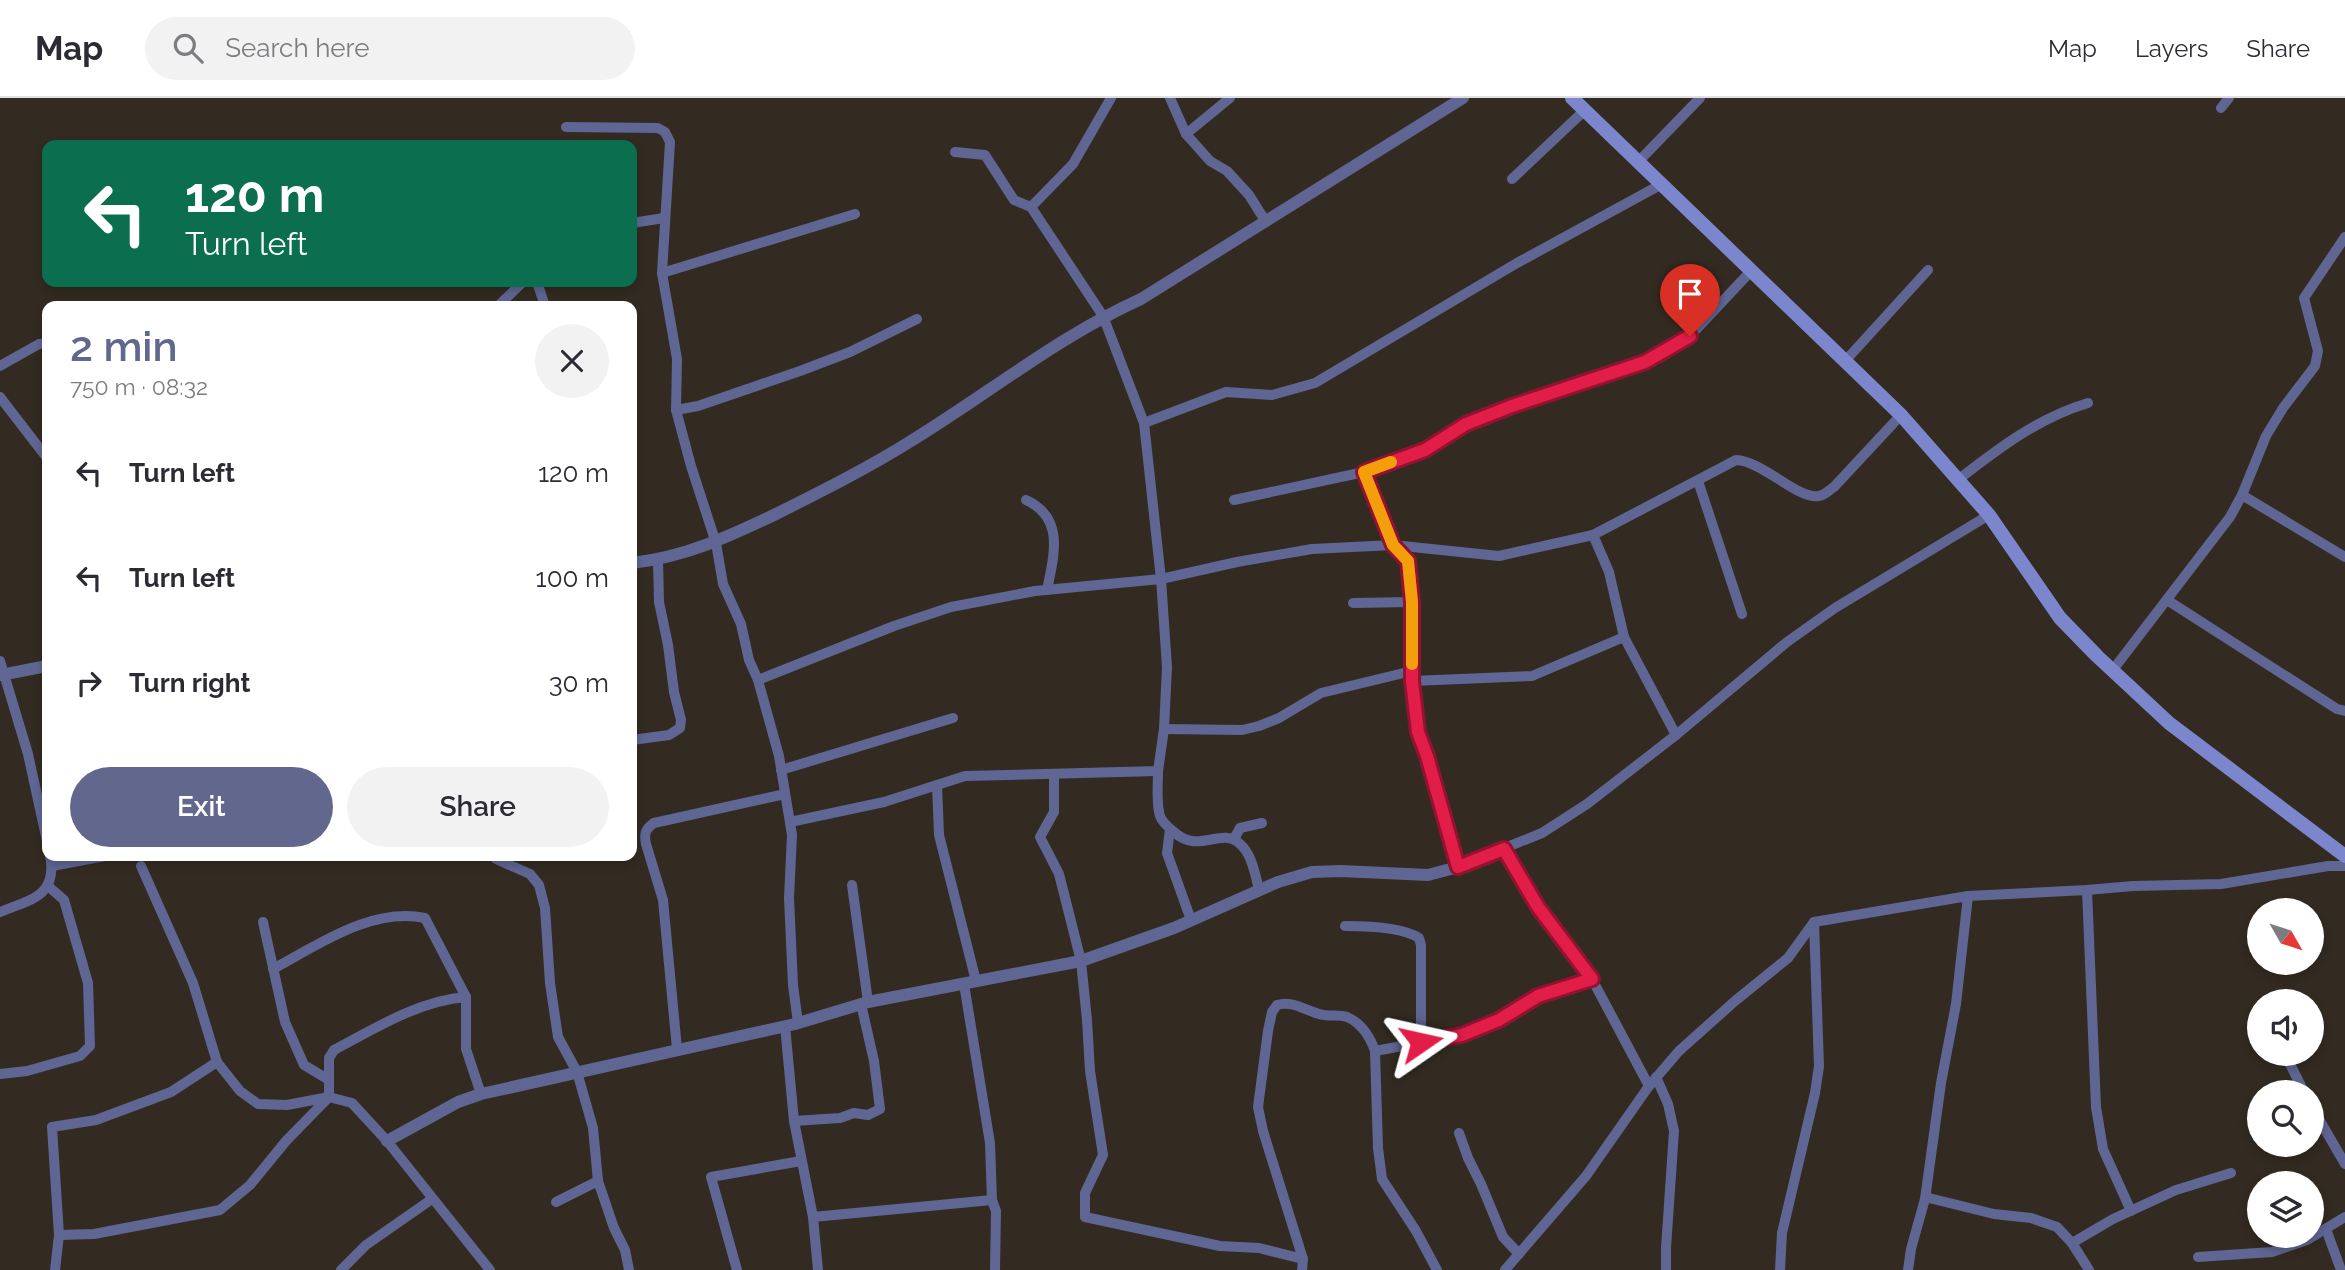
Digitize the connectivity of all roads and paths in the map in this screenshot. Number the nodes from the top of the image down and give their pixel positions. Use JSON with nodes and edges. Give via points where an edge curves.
{"nodes":[{"id":1,"x":1111,"y":98,"type":"edge"},
{"id":2,"x":1170,"y":98,"type":"edge"},
{"id":3,"x":1230,"y":98,"type":"edge"},
{"id":4,"x":1463,"y":98,"type":"edge"},
{"id":5,"x":1572,"y":98,"type":"edge"},
{"id":6,"x":1700,"y":98,"type":"edge"},
{"id":7,"x":2229,"y":98,"type":"edge"},
{"id":8,"x":2221,"y":108,"type":"dead end"},
{"id":9,"x":1585,"y":110,"type":"junction"},
{"id":10,"x":566,"y":127,"type":"dead end"},
{"id":11,"x":1186,"y":134,"type":"junction"},
{"id":12,"x":955,"y":152,"type":"dead end"},
{"id":13,"x":1639,"y":160,"type":"junction"},
{"id":14,"x":1512,"y":179,"type":"dead end"},
{"id":15,"x":1662,"y":184,"type":"junction"},
{"id":16,"x":1031,"y":207,"type":"junction"},
{"id":17,"x":855,"y":214,"type":"dead end"},
{"id":18,"x":664,"y":218,"type":"junction"},
{"id":19,"x":637,"y":222,"type":"edge"},
{"id":20,"x":1266,"y":222,"type":"junction"},
{"id":21,"x":2345,"y":237,"type":"edge"},
{"id":22,"x":1928,"y":270,"type":"dead end"},
{"id":23,"x":1751,"y":271,"type":"junction"},
{"id":24,"x":662,"y":273,"type":"junction"},
{"id":25,"x":518,"y":287,"type":"edge"},
{"id":26,"x":503,"y":301,"type":"edge"},
{"id":27,"x":1103,"y":316,"type":"junction"},
{"id":28,"x":917,"y":318,"type":"dead end"},
{"id":29,"x":42,"y":344,"type":"edge"},
{"id":30,"x":1846,"y":360,"type":"junction"},
{"id":31,"x":0,"y":366,"type":"edge"},
{"id":32,"x":0,"y":397,"type":"edge"},
{"id":33,"x":2088,"y":403,"type":"dead end"},
{"id":34,"x":676,"y":410,"type":"junction"},
{"id":35,"x":1901,"y":415,"type":"junction"},
{"id":36,"x":1144,"y":423,"type":"junction"},
{"id":37,"x":42,"y":452,"type":"edge"},
{"id":38,"x":1364,"y":472,"type":"junction"},
{"id":39,"x":1959,"y":480,"type":"junction"},
{"id":40,"x":1698,"y":481,"type":"junction"},
{"id":41,"x":2242,"y":495,"type":"junction"},
{"id":42,"x":1026,"y":500,"type":"dead end"},
{"id":43,"x":1234,"y":500,"type":"dead end"},
{"id":44,"x":1989,"y":515,"type":"junction"},
{"id":45,"x":1593,"y":535,"type":"junction"},
{"id":46,"x":716,"y":543,"type":"junction"},
{"id":47,"x":1393,"y":545,"type":"junction"},
{"id":48,"x":2345,"y":556,"type":"edge"},
{"id":49,"x":637,"y":559,"type":"edge"},
{"id":50,"x":658,"y":560,"type":"junction"},
{"id":51,"x":1161,"y":579,"type":"junction"},
{"id":52,"x":1047,"y":590,"type":"junction"},
{"id":53,"x":2167,"y":600,"type":"junction"},
{"id":54,"x":1412,"y":602,"type":"junction"},
{"id":55,"x":1353,"y":603,"type":"dead end"},
{"id":56,"x":1742,"y":614,"type":"dead end"},
{"id":57,"x":1625,"y":637,"type":"junction"},
{"id":58,"x":0,"y":661,"type":"edge"},
{"id":59,"x":42,"y":667,"type":"edge"},
{"id":60,"x":2112,"y":671,"type":"junction"},
{"id":61,"x":2,"y":675,"type":"edge"},
{"id":62,"x":1412,"y":676,"type":"junction"},
{"id":63,"x":758,"y":680,"type":"junction"},
{"id":64,"x":2345,"y":711,"type":"edge"},
{"id":65,"x":953,"y":718,"type":"dead end"},
{"id":66,"x":1164,"y":729,"type":"junction"},
{"id":67,"x":1676,"y":735,"type":"junction"},
{"id":68,"x":637,"y":739,"type":"edge"},
{"id":69,"x":781,"y":769,"type":"junction"},
{"id":70,"x":1158,"y":771,"type":"junction"},
{"id":71,"x":1054,"y":775,"type":"junction"},
{"id":72,"x":937,"y":785,"type":"junction"},
{"id":73,"x":785,"y":794,"type":"junction"},
{"id":74,"x":42,"y":818,"type":"edge"},
{"id":75,"x":790,"y":822,"type":"junction"},
{"id":76,"x":1262,"y":823,"type":"dead end"},
{"id":77,"x":1170,"y":829,"type":"junction"},
{"id":78,"x":1234,"y":839,"type":"junction"},
{"id":79,"x":1187,"y":841,"type":"junction"},
{"id":80,"x":1504,"y":849,"type":"junction"},
{"id":81,"x":1167,"y":853,"type":"junction"},
{"id":82,"x":2345,"y":856,"type":"edge"},
{"id":83,"x":51,"y":861,"type":"edge"},
{"id":84,"x":501,"y":861,"type":"edge"},
{"id":85,"x":141,"y":866,"type":"dead end"},
{"id":86,"x":2345,"y":866,"type":"edge"},
{"id":87,"x":1458,"y":867,"type":"junction"},
{"id":88,"x":852,"y":885,"type":"dead end"},
{"id":89,"x":48,"y":886,"type":"junction"},
{"id":90,"x":1259,"y":889,"type":"junction"},
{"id":91,"x":2087,"y":890,"type":"junction"},
{"id":92,"x":1968,"y":896,"type":"junction"},
{"id":93,"x":0,"y":912,"type":"edge"},
{"id":94,"x":1191,"y":920,"type":"junction"},
{"id":95,"x":263,"y":922,"type":"dead end"},
{"id":96,"x":1814,"y":922,"type":"junction"},
{"id":97,"x":1345,"y":926,"type":"dead end"},
{"id":98,"x":1081,"y":961,"type":"junction"},
{"id":99,"x":272,"y":969,"type":"junction"},
{"id":100,"x":1592,"y":979,"type":"junction"},
{"id":101,"x":970,"y":983,"type":"junction"},
{"id":102,"x":466,"y":997,"type":"junction"},
{"id":103,"x":865,"y":1003,"type":"junction"},
{"id":104,"x":791,"y":1024,"type":"junction"},
{"id":105,"x":1421,"y":1042,"type":"junction"},
{"id":106,"x":677,"y":1049,"type":"junction"},
{"id":107,"x":1375,"y":1051,"type":"junction"},
{"id":108,"x":217,"y":1062,"type":"junction"},
{"id":109,"x":577,"y":1072,"type":"junction"},
{"id":110,"x":0,"y":1074,"type":"edge"},
{"id":111,"x":329,"y":1080,"type":"junction"},
{"id":112,"x":1653,"y":1081,"type":"junction"},
{"id":113,"x":481,"y":1094,"type":"junction"},
{"id":114,"x":329,"y":1097,"type":"junction"},
{"id":115,"x":794,"y":1121,"type":"junction"},
{"id":116,"x":2324,"y":1128,"type":"edge"},
{"id":117,"x":1460,"y":1132,"type":"dead end"},
{"id":118,"x":387,"y":1141,"type":"junction"},
{"id":119,"x":801,"y":1161,"type":"junction"},
{"id":120,"x":2345,"y":1164,"type":"edge"},
{"id":121,"x":2231,"y":1173,"type":"dead end"},
{"id":122,"x":598,"y":1181,"type":"junction"},
{"id":123,"x":432,"y":1199,"type":"junction"},
{"id":124,"x":1925,"y":1199,"type":"junction"},
{"id":125,"x":992,"y":1200,"type":"junction"},
{"id":126,"x":556,"y":1202,"type":"dead end"},
{"id":127,"x":2132,"y":1211,"type":"junction"},
{"id":128,"x":813,"y":1217,"type":"junction"},
{"id":129,"x":2345,"y":1217,"type":"edge"},
{"id":130,"x":2326,"y":1229,"type":"junction"},
{"id":131,"x":59,"y":1235,"type":"junction"},
{"id":132,"x":2072,"y":1243,"type":"junction"},
{"id":133,"x":1519,"y":1254,"type":"junction"},
{"id":134,"x":2198,"y":1257,"type":"dead end"},
{"id":135,"x":1303,"y":1265,"type":"edge"},
{"id":136,"x":55,"y":1270,"type":"edge"},
{"id":137,"x":341,"y":1270,"type":"edge"},
{"id":138,"x":490,"y":1270,"type":"edge"},
{"id":139,"x":629,"y":1270,"type":"edge"},
{"id":140,"x":737,"y":1270,"type":"edge"},
{"id":141,"x":818,"y":1270,"type":"edge"},
{"id":142,"x":995,"y":1270,"type":"edge"},
{"id":143,"x":1437,"y":1270,"type":"edge"},
{"id":144,"x":1506,"y":1270,"type":"edge"},
{"id":145,"x":1666,"y":1270,"type":"edge"},
{"id":146,"x":1780,"y":1270,"type":"edge"},
{"id":147,"x":1908,"y":1270,"type":"edge"},
{"id":148,"x":2089,"y":1270,"type":"edge"},
{"id":149,"x":2341,"y":1270,"type":"edge"}],
"edges":[{"from":1,"to":16,"type":"street","via":[[1073,163]]},
{"from":2,"to":11,"type":"street"},
{"from":3,"to":11,"type":"street"},
{"from":4,"to":20,"type":"street"},
{"from":5,"to":9,"type":"main road"},
{"from":6,"to":13,"type":"street"},
{"from":7,"to":8,"type":"street"},
{"from":9,"to":13,"type":"main road"},
{"from":9,"to":14,"type":"street"},
{"from":10,"to":18,"type":"street","via":[[657,128],[665,132],[670,142]]},
{"from":11,"to":20,"type":"street","via":[[1249,195]]},
{"from":12,"to":16,"type":"street","via":[[985,155],[1014,200]]},
{"from":13,"to":15,"type":"main road"},
{"from":15,"to":23,"type":"main road"},
{"from":15,"to":36,"type":"street","via":[[1517,262],[1315,383],[1272,395],[1226,392]]},
{"from":16,"to":27,"type":"street"},
{"from":17,"to":24,"type":"street"},
{"from":18,"to":19,"type":"street"},
{"from":18,"to":24,"type":"street"},
{"from":20,"to":27,"type":"street","via":[[1141,299]]},
{"from":21,"to":41,"type":"street","via":[[2304,298],[2318,351],[2315,366],[2272,426]]},
{"from":22,"to":30,"type":"street"},
{"from":23,"to":30,"type":"main road"},
{"from":23,"to":38,"type":"street","via":[[1690,336],[1645,362],[1466,424],[1425,450]]},
{"from":24,"to":34,"type":"street","via":[[677,359]]},
{"from":25,"to":26,"type":"street"},
{"from":27,"to":36,"type":"street"},
{"from":27,"to":46,"type":"street","via":[[910,442]]},
{"from":28,"to":34,"type":"street","via":[[800,372]]},
{"from":29,"to":31,"type":"street"},
{"from":30,"to":35,"type":"main road"},
{"from":32,"to":37,"type":"street"},
{"from":33,"to":39,"type":"street","via":[[2036,424]]},
{"from":34,"to":46,"type":"street"},
{"from":35,"to":39,"type":"main road"},
{"from":35,"to":40,"type":"street","via":[[1822,495],[1807,495],[1744,460]]},
{"from":36,"to":51,"type":"street"},
{"from":38,"to":43,"type":"street"},
{"from":38,"to":47,"type":"street"},
{"from":39,"to":44,"type":"main road"},
{"from":40,"to":45,"type":"street"},
{"from":40,"to":56,"type":"street"},
{"from":41,"to":48,"type":"street"},
{"from":41,"to":53,"type":"street"},
{"from":42,"to":52,"type":"street","via":[[1050,518],[1055,551]]},
{"from":44,"to":60,"type":"main road","via":[[2060,618]]},
{"from":44,"to":67,"type":"street","via":[[1835,608]]},
{"from":45,"to":47,"type":"street","via":[[1499,556]]},
{"from":45,"to":57,"type":"street","via":[[1609,572]]},
{"from":46,"to":50,"type":"street"},
{"from":46,"to":63,"type":"street","via":[[723,584]]},
{"from":47,"to":51,"type":"street","via":[[1312,549]]},
{"from":47,"to":54,"type":"street","via":[[1408,561]]},
{"from":49,"to":50,"type":"street"},
{"from":50,"to":68,"type":"street","via":[[659,603],[681,720],[680,728],[669,735]]},
{"from":51,"to":52,"type":"street"},
{"from":51,"to":66,"type":"street","via":[[1167,667]]},
{"from":52,"to":63,"type":"street","via":[[951,607]]},
{"from":53,"to":60,"type":"street"},
{"from":53,"to":64,"type":"street"},
{"from":54,"to":55,"type":"street"},
{"from":54,"to":62,"type":"street"},
{"from":57,"to":62,"type":"street","via":[[1532,676]]},
{"from":57,"to":67,"type":"street"},
{"from":58,"to":61,"type":"street"},
{"from":59,"to":61,"type":"street"},
{"from":60,"to":82,"type":"main road","via":[[2169,723]]},
{"from":61,"to":74,"type":"street","via":[[28,754]]},
{"from":62,"to":66,"type":"street","via":[[1321,693],[1279,718],[1242,730]]},
{"from":62,"to":87,"type":"street","via":[[1418,732]]},
{"from":63,"to":69,"type":"street"},
{"from":65,"to":69,"type":"street"},
{"from":66,"to":70,"type":"street"},
{"from":67,"to":80,"type":"street","via":[[1542,834]]},
{"from":69,"to":73,"type":"street"},
{"from":70,"to":71,"type":"street"},
{"from":70,"to":77,"type":"street","via":[[1160,817]]},
{"from":71,"to":72,"type":"street","via":[[965,776]]},
{"from":71,"to":98,"type":"street","via":[[1054,813],[1040,837],[1059,874]]},
{"from":72,"to":75,"type":"street","via":[[884,802]]},
{"from":72,"to":101,"type":"street","via":[[939,835]]},
{"from":73,"to":75,"type":"street"},
{"from":73,"to":106,"type":"street","via":[[654,822],[647,828],[645,836],[663,901]]},
{"from":75,"to":104,"type":"street"},
{"from":76,"to":78,"type":"street","via":[[1240,828]]},
{"from":77,"to":79,"type":"street"},
{"from":77,"to":81,"type":"street"},
{"from":78,"to":79,"type":"street"},
{"from":78,"to":90,"type":"street","via":[[1250,859]]},
{"from":79,"to":81,"type":"street"},
{"from":80,"to":87,"type":"street"},
{"from":80,"to":100,"type":"street","via":[[1538,907]]},
{"from":81,"to":94,"type":"street"},
{"from":83,"to":89,"type":"street"},
{"from":84,"to":109,"type":"street","via":[[530,874],[539,885],[558,1038]]},
{"from":85,"to":108,"type":"street","via":[[193,983]]},
{"from":86,"to":91,"type":"street","via":[[2221,884]]},
{"from":87,"to":90,"type":"street","via":[[1428,875],[1312,872]]},
{"from":88,"to":103,"type":"street"},
{"from":89,"to":93,"type":"street","via":[[40,896]]},
{"from":89,"to":110,"type":"street","via":[[64,900],[88,983],[90,1046],[80,1056]]},
{"from":90,"to":94,"type":"street"},
{"from":91,"to":92,"type":"street"},
{"from":91,"to":127,"type":"street","via":[[2095,1107],[2103,1149]]},
{"from":92,"to":96,"type":"street"},
{"from":92,"to":124,"type":"street"},
{"from":94,"to":98,"type":"street"},
{"from":95,"to":99,"type":"street"},
{"from":96,"to":112,"type":"street","via":[[1788,958],[1688,1043]]},
{"from":96,"to":146,"type":"street","via":[[1819,1066],[1782,1233]]},
{"from":97,"to":105,"type":"street","via":[[1411,933],[1419,938]]},
{"from":98,"to":101,"type":"street"},
{"from":98,"to":135,"type":"street","via":[[1103,1155],[1085,1193],[1085,1217],[1220,1246],[1259,1248]]},
{"from":99,"to":102,"type":"street","via":[[365,921],[412,915],[425,918]]},
{"from":99,"to":111,"type":"street","via":[[285,1022],[304,1065]]},
{"from":100,"to":105,"type":"street","via":[[1538,996],[1499,1020],[1462,1035]]},
{"from":100,"to":112,"type":"street"},
{"from":101,"to":103,"type":"street"},
{"from":101,"to":125,"type":"street","via":[[990,1143]]},
{"from":102,"to":111,"type":"street","via":[[416,1009],[334,1050]]},
{"from":102,"to":113,"type":"street","via":[[466,1049]]},
{"from":103,"to":104,"type":"street"},
{"from":103,"to":115,"type":"street","via":[[880,1109],[869,1115]]},
{"from":104,"to":106,"type":"street"},
{"from":104,"to":115,"type":"street"},
{"from":105,"to":107,"type":"street"},
{"from":106,"to":109,"type":"street"},
{"from":107,"to":135,"type":"street","via":[[1363,1029],[1347,1017],[1321,1015],[1286,1002],[1272,1012],[1258,1107]]},
{"from":107,"to":143,"type":"street","via":[[1381,1179]]},
{"from":108,"to":114,"type":"street","via":[[240,1091],[258,1104],[287,1105]]},
{"from":108,"to":131,"type":"street","via":[[171,1092],[96,1120],[51,1127]]},
{"from":109,"to":113,"type":"street"},
{"from":109,"to":122,"type":"street","via":[[593,1128]]},
{"from":111,"to":114,"type":"street"},
{"from":112,"to":133,"type":"street","via":[[1586,1176]]},
{"from":112,"to":145,"type":"street","via":[[1668,1104],[1674,1131]]},
{"from":113,"to":118,"type":"street"},
{"from":114,"to":118,"type":"street","via":[[352,1103]]},
{"from":114,"to":131,"type":"street","via":[[250,1185],[220,1210],[94,1234]]},
{"from":115,"to":119,"type":"street"},
{"from":116,"to":120,"type":"street"},
{"from":117,"to":133,"type":"street","via":[[1503,1237]]},
{"from":118,"to":123,"type":"street"},
{"from":119,"to":128,"type":"street"},
{"from":119,"to":140,"type":"street","via":[[711,1177]]},
{"from":121,"to":127,"type":"street","via":[[2176,1190]]},
{"from":122,"to":126,"type":"street"},
{"from":122,"to":139,"type":"street"},
{"from":123,"to":137,"type":"street","via":[[366,1245]]},
{"from":123,"to":138,"type":"street"},
{"from":124,"to":132,"type":"street","via":[[2031,1218],[2057,1227]]},
{"from":124,"to":147,"type":"street"},
{"from":125,"to":128,"type":"street"},
{"from":125,"to":142,"type":"street","via":[[996,1211]]},
{"from":127,"to":132,"type":"street"},
{"from":128,"to":141,"type":"street"},
{"from":129,"to":130,"type":"street"},
{"from":130,"to":134,"type":"street","via":[[2272,1252]]},
{"from":130,"to":149,"type":"street"},
{"from":131,"to":136,"type":"street"},
{"from":132,"to":148,"type":"street"},
{"from":133,"to":144,"type":"street"}]}
